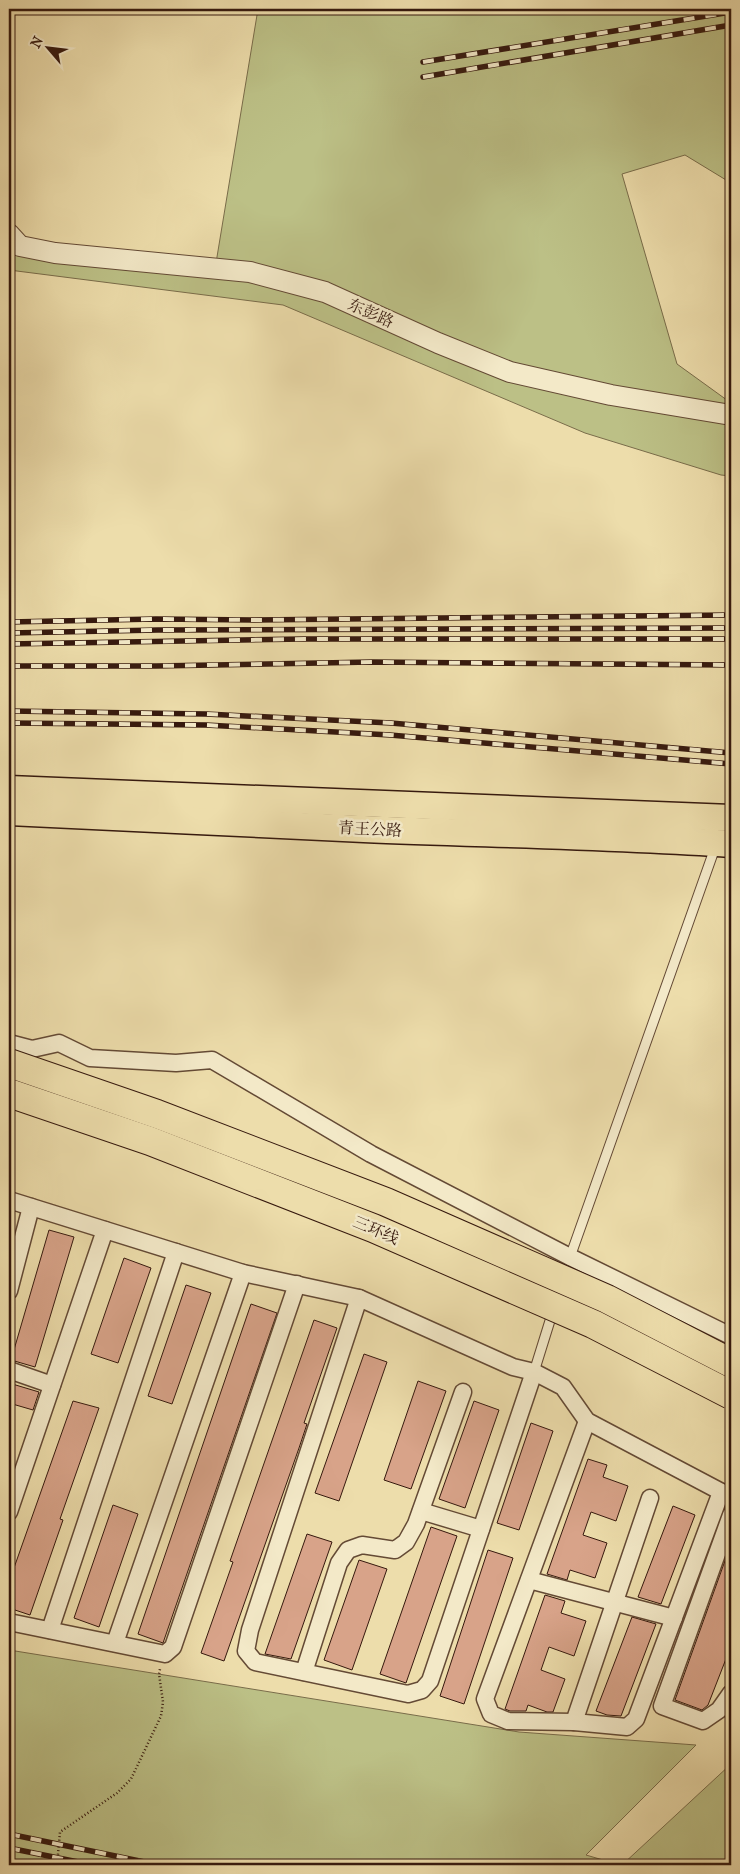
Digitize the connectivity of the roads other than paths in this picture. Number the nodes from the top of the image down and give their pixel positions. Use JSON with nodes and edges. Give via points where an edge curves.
{"nodes":[{"id":1,"x":9,"y":234,"type":"edge"},
{"id":2,"x":731,"y":415,"type":"edge"},
{"id":3,"x":9,"y":789,"type":"edge"},
{"id":4,"x":9,"y":812,"type":"edge"},
{"id":5,"x":731,"y":818,"type":"edge"},
{"id":6,"x":724,"y":843,"type":"edge"},
{"id":7,"x":9,"y":1043,"type":"edge"},
{"id":8,"x":9,"y":1063,"type":"edge"},
{"id":9,"x":9,"y":1093,"type":"edge"},
{"id":10,"x":9,"y":1200,"type":"edge"},
{"id":11,"x":32,"y":1207,"type":"junction"},
{"id":12,"x":105,"y":1230,"type":"junction"},
{"id":13,"x":176,"y":1252,"type":"junction"},
{"id":14,"x":567,"y":1266,"type":"junction"},
{"id":15,"x":243,"y":1273,"type":"junction"},
{"id":16,"x":297,"y":1284,"type":"junction"},
{"id":17,"x":9,"y":1291,"type":"edge"},
{"id":18,"x":359,"y":1298,"type":"junction"},
{"id":19,"x":731,"y":1336,"type":"edge"},
{"id":20,"x":731,"y":1363,"type":"edge"},
{"id":21,"x":9,"y":1370,"type":"edge"},
{"id":22,"x":534,"y":1372,"type":"junction"},
{"id":23,"x":52,"y":1385,"type":"junction"},
{"id":24,"x":463,"y":1392,"type":"dead end"},
{"id":25,"x":731,"y":1395,"type":"edge"},
{"id":26,"x":587,"y":1421,"type":"junction"},
{"id":27,"x":726,"y":1494,"type":"edge"},
{"id":28,"x":650,"y":1498,"type":"dead end"},
{"id":29,"x":421,"y":1511,"type":"junction"},
{"id":30,"x":9,"y":1512,"type":"edge"},
{"id":31,"x":731,"y":1515,"type":"edge"},
{"id":32,"x":481,"y":1528,"type":"junction"},
{"id":33,"x":529,"y":1580,"type":"junction"},
{"id":34,"x":615,"y":1602,"type":"junction"},
{"id":35,"x":674,"y":1618,"type":"junction"},
{"id":36,"x":9,"y":1622,"type":"edge"},
{"id":37,"x":50,"y":1630,"type":"junction"},
{"id":38,"x":115,"y":1643,"type":"junction"},
{"id":39,"x":304,"y":1672,"type":"junction"},
{"id":40,"x":731,"y":1693,"type":"edge"},
{"id":41,"x":574,"y":1722,"type":"junction"}],
"edges":[{"from":1,"to":2,"type":"street","name":"东彭路","via":[[20,246],[55,253],[250,272],[325,292],[510,372],[611,395]]},
{"from":3,"to":5,"type":"main road","name":"青王公路"},
{"from":4,"to":6,"type":"main road","name":"青王公路"},
{"from":6,"to":14,"type":"lane"},
{"from":7,"to":14,"type":"street","via":[[32,1050],[59,1043],[90,1058],[176,1063],[212,1060]]},
{"from":8,"to":20,"type":"highway","name":"三环线","bridge":true,"via":[[158,1114],[386,1202],[606,1299]]},
{"from":9,"to":25,"type":"highway","name":"三环线","bridge":true,"via":[[150,1141],[373,1228],[592,1324]]},
{"from":10,"to":11,"type":"street"},
{"from":11,"to":12,"type":"street"},
{"from":11,"to":17,"type":"street"},
{"from":12,"to":13,"type":"street"},
{"from":12,"to":23,"type":"street"},
{"from":13,"to":15,"type":"street"},
{"from":13,"to":37,"type":"street"},
{"from":14,"to":19,"type":"street"},
{"from":14,"to":22,"type":"lane"},
{"from":15,"to":16,"type":"street"},
{"from":15,"to":38,"type":"street"},
{"from":16,"to":18,"type":"street"},
{"from":16,"to":38,"type":"street","via":[[173,1647],[165,1654]]},
{"from":18,"to":22,"type":"street","via":[[513,1367]]},
{"from":18,"to":39,"type":"street","via":[[250,1630],[246,1651],[255,1662]]},
{"from":21,"to":23,"type":"street"},
{"from":22,"to":26,"type":"street","via":[[563,1387]]},
{"from":22,"to":32,"type":"street"},
{"from":23,"to":30,"type":"street"},
{"from":24,"to":29,"type":"street"},
{"from":26,"to":27,"type":"street"},
{"from":26,"to":33,"type":"street"},
{"from":27,"to":35,"type":"street"},
{"from":28,"to":34,"type":"street"},
{"from":29,"to":32,"type":"street"},
{"from":29,"to":39,"type":"street","via":[[406,1542],[395,1550],[362,1544],[348,1550],[339,1563]]},
{"from":31,"to":40,"type":"street","via":[[662,1706],[703,1721],[719,1710]]},
{"from":32,"to":39,"type":"street","via":[[430,1680],[422,1690],[408,1694]]},
{"from":33,"to":34,"type":"street"},
{"from":33,"to":41,"type":"street","via":[[486,1699],[491,1714],[508,1722]]},
{"from":34,"to":35,"type":"street"},
{"from":34,"to":41,"type":"street"},
{"from":35,"to":41,"type":"street","via":[[636,1719],[627,1727]]},
{"from":36,"to":37,"type":"street"},
{"from":37,"to":38,"type":"street"}]}
